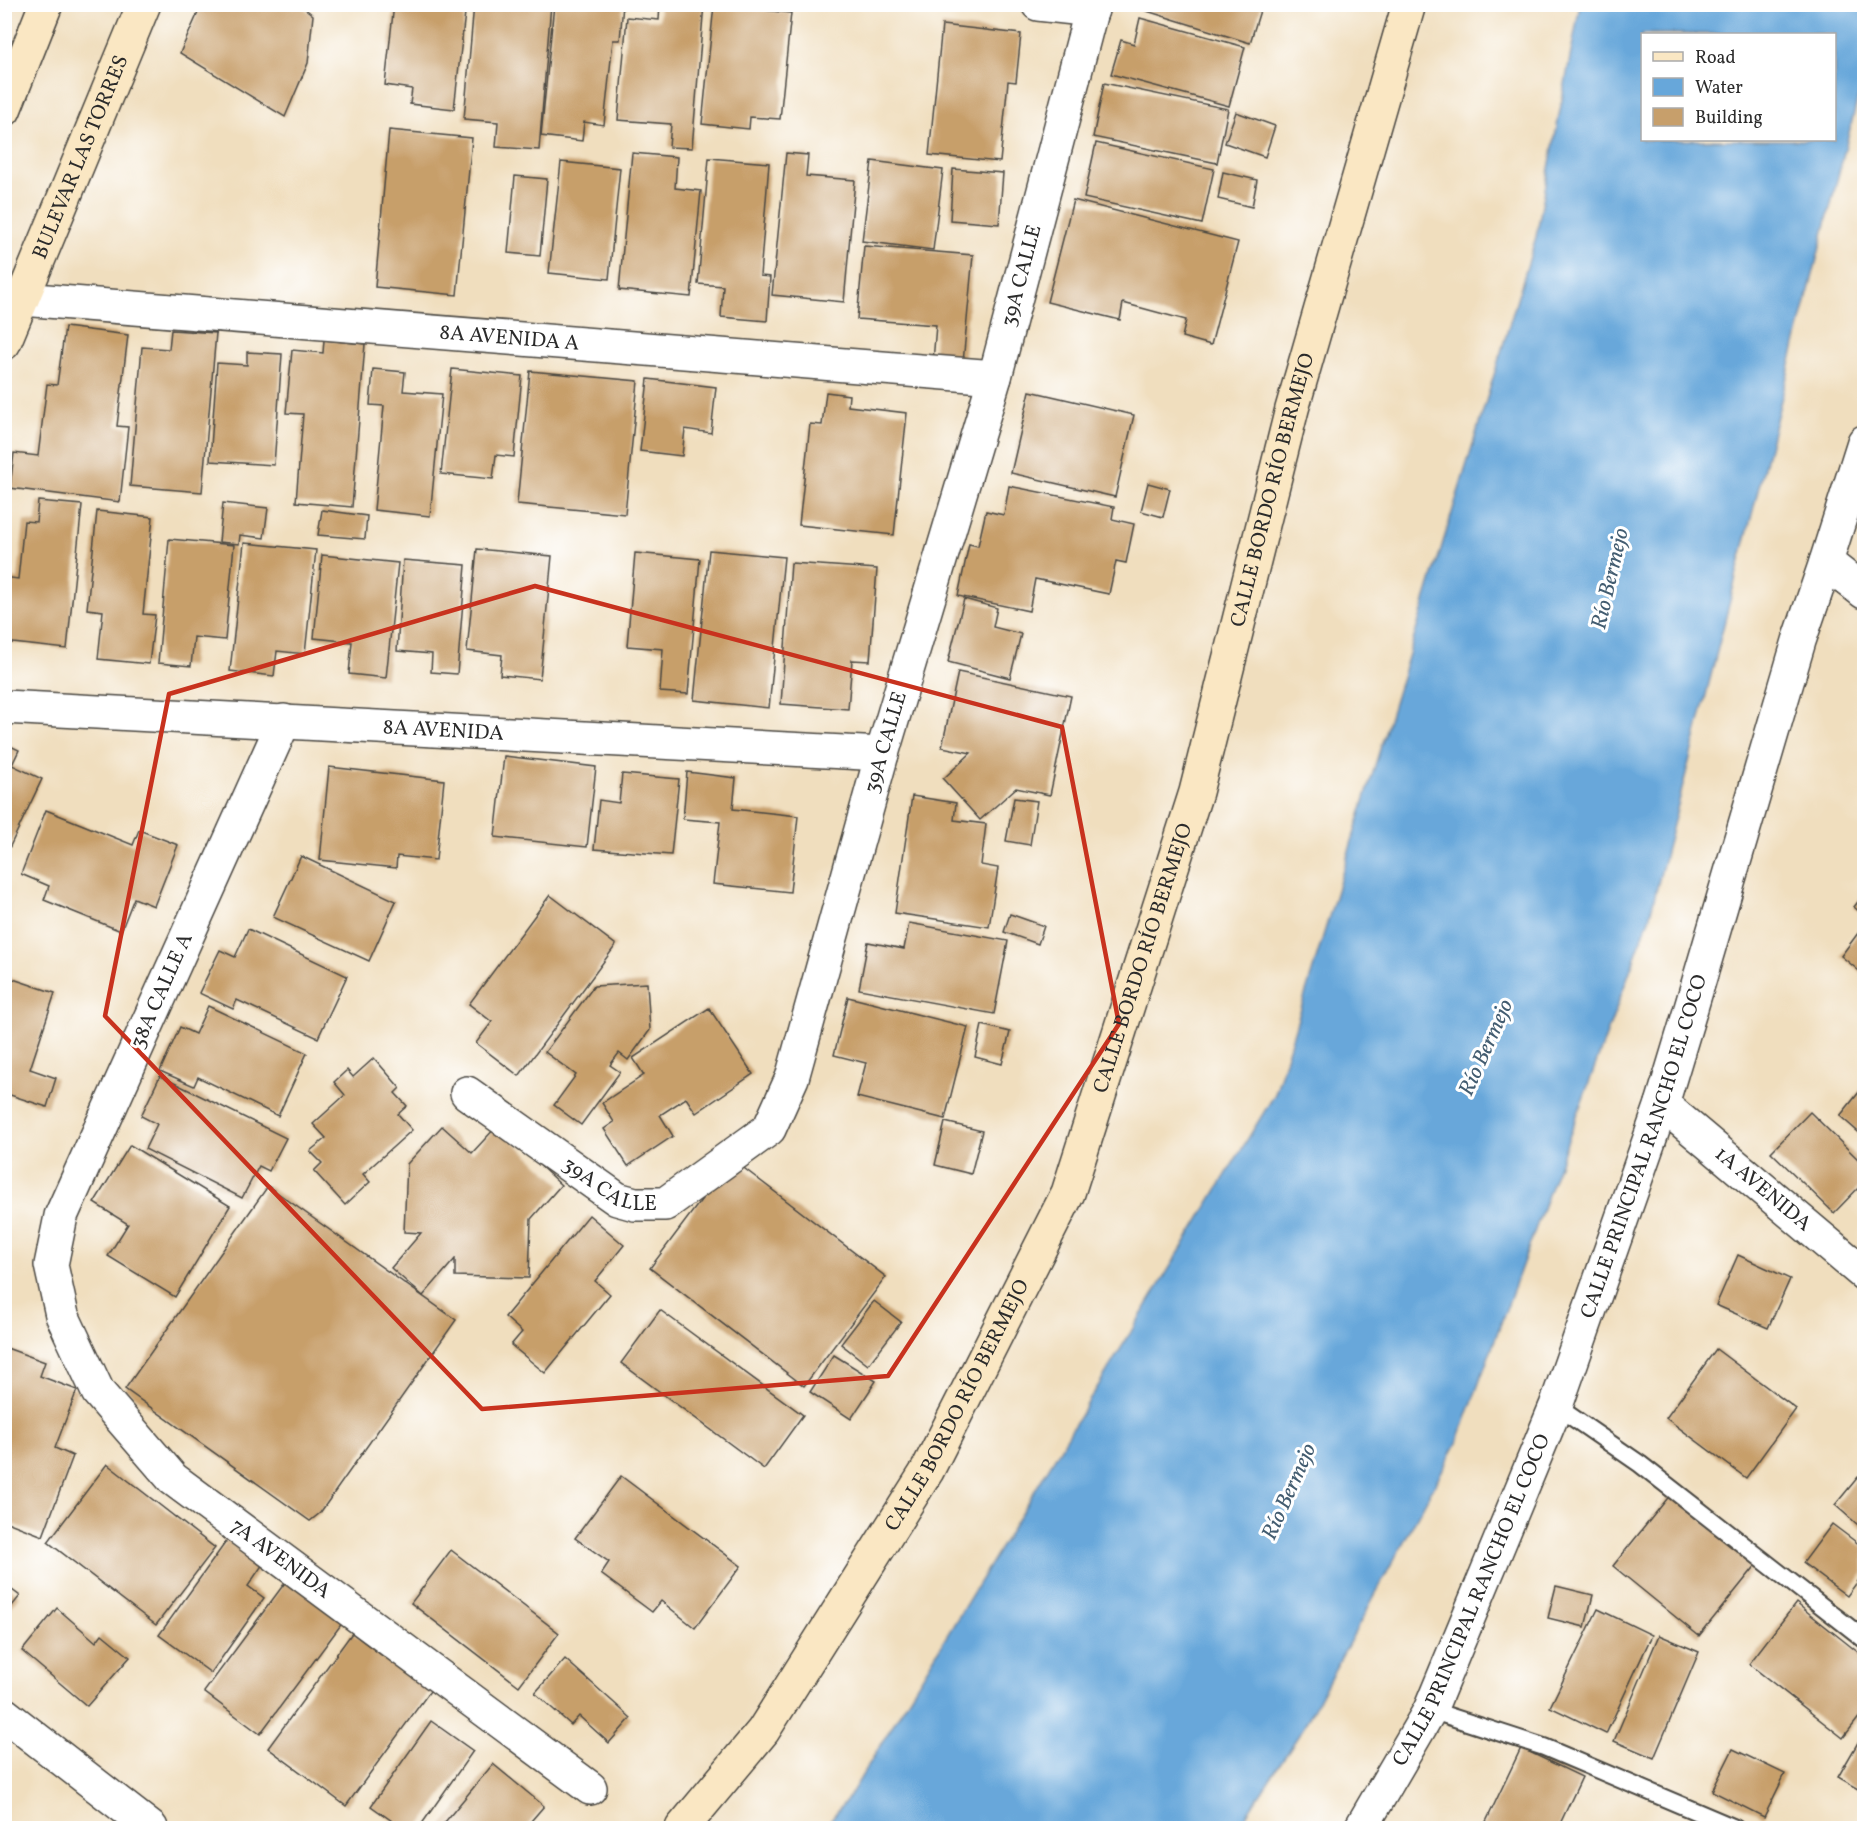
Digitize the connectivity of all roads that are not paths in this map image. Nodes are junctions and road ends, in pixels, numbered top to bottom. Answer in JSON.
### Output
{"nodes":[{"id":1,"x":46,"y":4,"type":"edge"},
{"id":2,"x":144,"y":4,"type":"edge"},
{"id":3,"x":1038,"y":4,"type":"edge"},
{"id":4,"x":1409,"y":4,"type":"edge"},
{"id":5,"x":1093,"y":7,"type":"edge"},
{"id":6,"x":4,"y":110,"type":"edge"},
{"id":7,"x":22,"y":299,"type":"junction"},
{"id":8,"x":4,"y":343,"type":"edge"},
{"id":9,"x":995,"y":377,"type":"junction"},
{"id":10,"x":1864,"y":442,"type":"edge"},
{"id":11,"x":1826,"y":562,"type":"junction"},
{"id":12,"x":1864,"y":592,"type":"edge"},
{"id":13,"x":4,"y":707,"type":"edge"},
{"id":14,"x":284,"y":721,"type":"junction"},
{"id":15,"x":882,"y":754,"type":"junction"},
{"id":16,"x":467,"y":1093,"type":"dead end"},
{"id":17,"x":1662,"y":1104,"type":"junction"},
{"id":18,"x":51,"y":1265,"type":"joint"},
{"id":19,"x":1864,"y":1274,"type":"edge"},
{"id":20,"x":1556,"y":1406,"type":"junction"},
{"id":21,"x":1864,"y":1639,"type":"edge"},
{"id":22,"x":1430,"y":1710,"type":"junction"},
{"id":23,"x":4,"y":1714,"type":"edge"},
{"id":24,"x":590,"y":1788,"type":"dead end"},
{"id":25,"x":151,"y":1828,"type":"edge"},
{"id":26,"x":682,"y":1828,"type":"edge"},
{"id":27,"x":1361,"y":1828,"type":"edge"},
{"id":28,"x":1736,"y":1828,"type":"edge"}],
"edges":[{"from":1,"to":6,"type":"main road"},
{"from":2,"to":7,"type":"main road","name":"BULEVAR LAS TORRES"},
{"from":3,"to":5,"type":"street"},
{"from":4,"to":26,"type":"main road","name":"CALLE BORDO RÍO BERMEJO"},
{"from":5,"to":9,"type":"street","name":"39A CALLE"},
{"from":7,"to":8,"type":"main road","name":"BULEVAR LAS TORRES"},
{"from":7,"to":9,"type":"street","name":"8A AVENIDA A"},
{"from":9,"to":15,"type":"street","name":"39A CALLE"},
{"from":10,"to":11,"type":"street","name":"CALLE PRINCIPAL RANCHO EL COCO"},
{"from":11,"to":12,"type":"street"},
{"from":11,"to":17,"type":"street","name":"CALLE PRINCIPAL RANCHO EL COCO"},
{"from":13,"to":14,"type":"street","name":"8A AVENIDA"},
{"from":14,"to":15,"type":"street","name":"8A AVENIDA"},
{"from":14,"to":18,"type":"street","name":"38A CALLE A"},
{"from":15,"to":16,"type":"street","name":"39A CALLE"},
{"from":17,"to":19,"type":"street","name":"1A AVENIDA"},
{"from":17,"to":20,"type":"street","name":"CALLE PRINCIPAL RANCHO EL COCO"},
{"from":18,"to":24,"type":"street","name":"7A AVENIDA"},
{"from":20,"to":21,"type":"lane"},
{"from":20,"to":22,"type":"street","name":"CALLE PRINCIPAL RANCHO EL COCO"},
{"from":22,"to":27,"type":"street","name":"CALLE PRINCIPAL RANCHO EL COCO"},
{"from":22,"to":28,"type":"lane"},
{"from":23,"to":25,"type":"street"}]}
